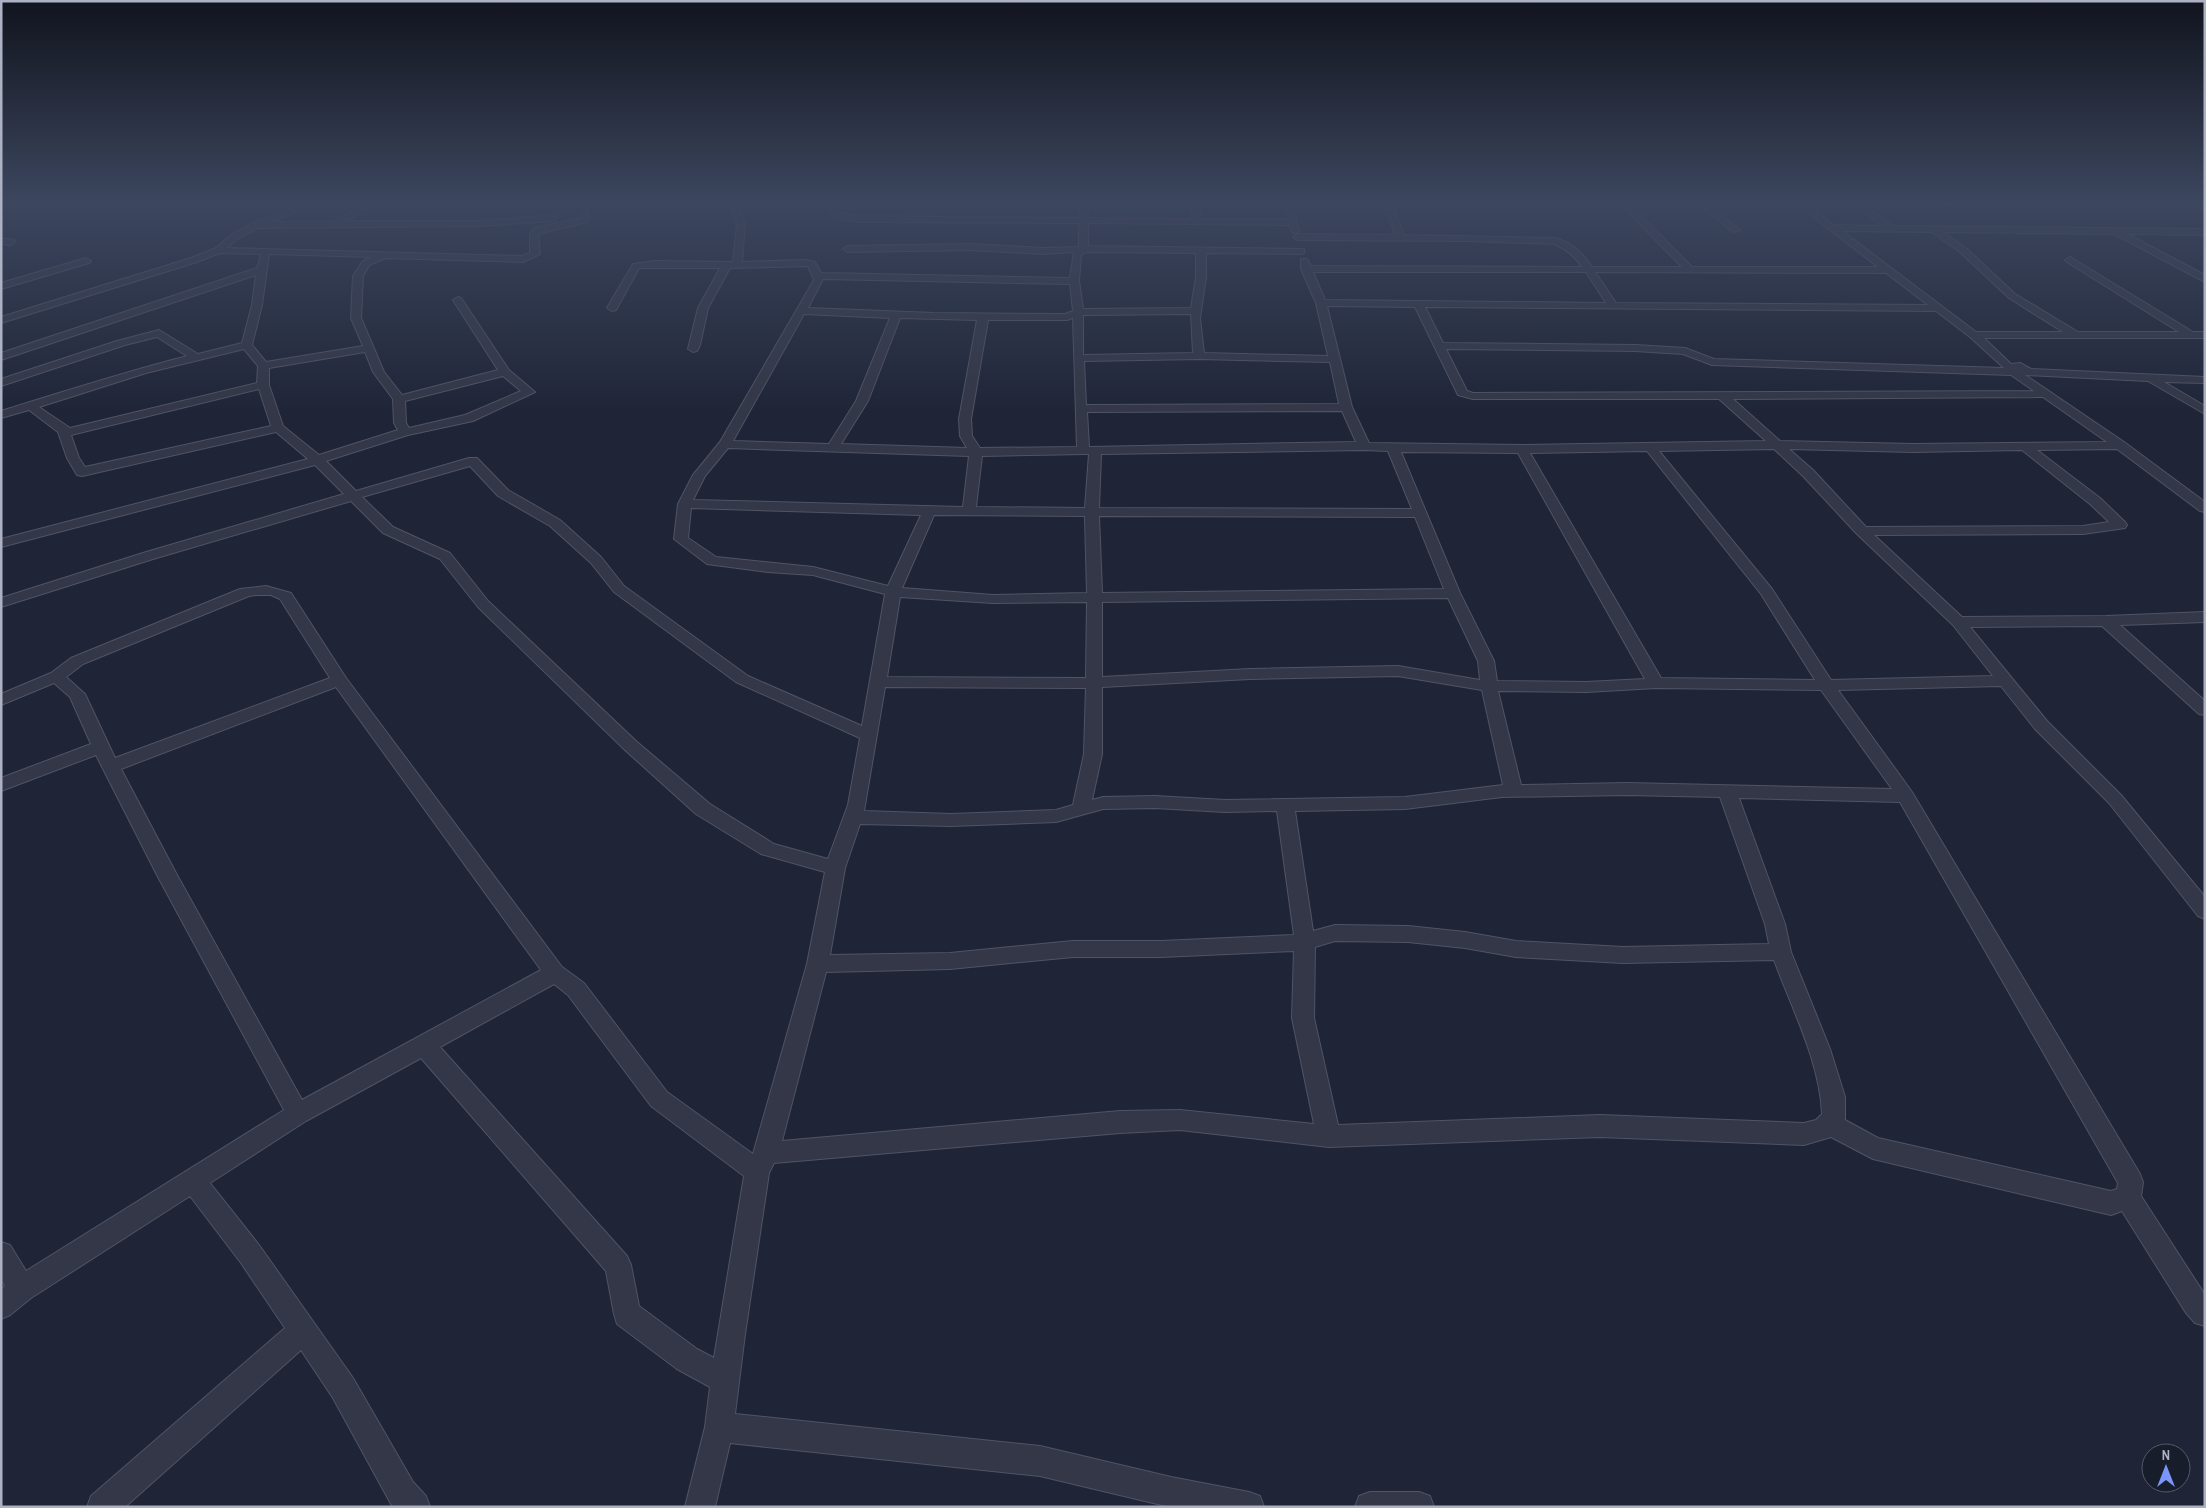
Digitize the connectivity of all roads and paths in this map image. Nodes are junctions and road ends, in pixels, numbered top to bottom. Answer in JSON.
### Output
{"nodes":[{"id":1,"x":47,"y":272,"type":"edge"},
{"id":2,"x":154,"y":272,"type":"edge"},
{"id":3,"x":254,"y":272,"type":"edge"},
{"id":4,"x":261,"y":272,"type":"edge"},
{"id":5,"x":360,"y":272,"type":"edge"},
{"id":6,"x":632,"y":272,"type":"edge"},
{"id":7,"x":723,"y":272,"type":"edge"},
{"id":8,"x":816,"y":272,"type":"edge"},
{"id":9,"x":1075,"y":272,"type":"edge"},
{"id":10,"x":1201,"y":272,"type":"edge"},
{"id":11,"x":1307,"y":272,"type":"edge"},
{"id":12,"x":1591,"y":272,"type":"edge"},
{"id":13,"x":1891,"y":272,"type":"edge"},
{"id":14,"x":1987,"y":272,"type":"edge"},
{"id":15,"x":2090,"y":272,"type":"edge"},
{"id":16,"x":2192,"y":272,"type":"edge"},
{"id":17,"x":818,"y":276,"type":"junction"},
{"id":18,"x":2205,"y":279,"type":"edge"},
{"id":19,"x":1074,"y":281,"type":"junction"},
{"id":20,"x":1,"y":286,"type":"edge"},
{"id":21,"x":458,"y":300,"type":"dead end"},
{"id":22,"x":1321,"y":303,"type":"junction"},
{"id":23,"x":1419,"y":304,"type":"junction"},
{"id":24,"x":1614,"y":307,"type":"junction"},
{"id":25,"x":612,"y":308,"type":"dead end"},
{"id":26,"x":1936,"y":308,"type":"junction"},
{"id":27,"x":801,"y":310,"type":"junction"},
{"id":28,"x":1197,"y":311,"type":"junction"},
{"id":29,"x":1078,"y":312,"type":"junction"},
{"id":30,"x":895,"y":317,"type":"junction"},
{"id":31,"x":983,"y":317,"type":"junction"},
{"id":32,"x":1,"y":320,"type":"edge"},
{"id":33,"x":1974,"y":335,"type":"junction"},
{"id":34,"x":2191,"y":335,"type":"junction"},
{"id":35,"x":2205,"y":335,"type":"edge"},
{"id":36,"x":2077,"y":336,"type":"junction"},
{"id":37,"x":247,"y":344,"type":"junction"},
{"id":38,"x":1439,"y":346,"type":"junction"},
{"id":39,"x":368,"y":348,"type":"junction"},
{"id":40,"x":693,"y":349,"type":"dead end"},
{"id":41,"x":194,"y":356,"type":"junction"},
{"id":42,"x":1198,"y":356,"type":"junction"},
{"id":43,"x":1995,"y":356,"type":"junction"},
{"id":44,"x":1,"y":357,"type":"edge"},
{"id":45,"x":1078,"y":358,"type":"junction"},
{"id":46,"x":1334,"y":359,"type":"junction"},
{"id":47,"x":263,"y":366,"type":"junction"},
{"id":48,"x":505,"y":372,"type":"junction"},
{"id":49,"x":2014,"y":372,"type":"junction"},
{"id":50,"x":2152,"y":379,"type":"junction"},
{"id":51,"x":2205,"y":380,"type":"edge"},
{"id":52,"x":1,"y":383,"type":"edge"},
{"id":53,"x":263,"y":385,"type":"junction"},
{"id":54,"x":1721,"y":394,"type":"junction"},
{"id":55,"x":2044,"y":394,"type":"junction"},
{"id":56,"x":399,"y":399,"type":"junction"},
{"id":57,"x":29,"y":405,"type":"junction"},
{"id":58,"x":1346,"y":407,"type":"junction"},
{"id":59,"x":1081,"y":409,"type":"junction"},
{"id":60,"x":2205,"y":411,"type":"edge"},
{"id":61,"x":1,"y":415,"type":"edge"},
{"id":62,"x":278,"y":428,"type":"junction"},
{"id":63,"x":63,"y":430,"type":"junction"},
{"id":64,"x":405,"y":432,"type":"junction"},
{"id":65,"x":724,"y":444,"type":"junction"},
{"id":66,"x":2120,"y":444,"type":"junction"},
{"id":67,"x":1775,"y":445,"type":"junction"},
{"id":68,"x":1364,"y":446,"type":"junction"},
{"id":69,"x":1650,"y":446,"type":"junction"},
{"id":70,"x":2024,"y":446,"type":"junction"},
{"id":71,"x":833,"y":447,"type":"junction"},
{"id":72,"x":1393,"y":448,"type":"junction"},
{"id":73,"x":1522,"y":450,"type":"junction"},
{"id":74,"x":1089,"y":451,"type":"junction"},
{"id":75,"x":976,"y":452,"type":"junction"},
{"id":76,"x":317,"y":460,"type":"junction"},
{"id":77,"x":353,"y":495,"type":"junction"},
{"id":78,"x":685,"y":504,"type":"junction"},
{"id":79,"x":2205,"y":508,"type":"edge"},
{"id":80,"x":1092,"y":510,"type":"junction"},
{"id":81,"x":929,"y":511,"type":"junction"},
{"id":82,"x":969,"y":511,"type":"junction"},
{"id":83,"x":1420,"y":513,"type":"junction"},
{"id":84,"x":1862,"y":531,"type":"junction"},
{"id":85,"x":1,"y":544,"type":"edge"},
{"id":86,"x":893,"y":592,"type":"junction"},
{"id":87,"x":1453,"y":593,"type":"junction"},
{"id":88,"x":1095,"y":598,"type":"junction"},
{"id":89,"x":1,"y":603,"type":"edge"},
{"id":90,"x":2205,"y":617,"type":"edge"},
{"id":91,"x":2106,"y":621,"type":"junction"},
{"id":92,"x":1958,"y":622,"type":"junction"},
{"id":93,"x":57,"y":676,"type":"junction"},
{"id":94,"x":339,"y":680,"type":"junction"},
{"id":95,"x":878,"y":682,"type":"junction"},
{"id":96,"x":1094,"y":682,"type":"junction"},
{"id":97,"x":2006,"y":682,"type":"junction"},
{"id":98,"x":1656,"y":683,"type":"junction"},
{"id":99,"x":1826,"y":685,"type":"junction"},
{"id":100,"x":1489,"y":686,"type":"junction"},
{"id":101,"x":1,"y":700,"type":"edge"},
{"id":102,"x":2205,"y":710,"type":"edge"},
{"id":103,"x":869,"y":736,"type":"junction"},
{"id":104,"x":101,"y":748,"type":"junction"},
{"id":105,"x":110,"y":766,"type":"junction"},
{"id":106,"x":1,"y":785,"type":"edge"},
{"id":107,"x":1513,"y":791,"type":"junction"},
{"id":108,"x":1727,"y":791,"type":"junction"},
{"id":109,"x":1906,"y":796,"type":"junction"},
{"id":110,"x":1284,"y":805,"type":"junction"},
{"id":111,"x":1081,"y":809,"type":"junction"},
{"id":112,"x":853,"y":817,"type":"junction"},
{"id":113,"x":835,"y":868,"type":"junction"},
{"id":114,"x":2205,"y":911,"type":"edge"},
{"id":115,"x":1305,"y":943,"type":"junction"},
{"id":116,"x":1781,"y":952,"type":"junction"},
{"id":117,"x":818,"y":964,"type":"junction"},
{"id":118,"x":555,"y":973,"type":"junction"},
{"id":119,"x":424,"y":1045,"type":"junction"},
{"id":120,"x":298,"y":1114,"type":"junction"},
{"id":121,"x":1828,"y":1123,"type":"junction"},
{"id":122,"x":1329,"y":1136,"type":"junction"},
{"id":123,"x":762,"y":1162,"type":"junction"},
{"id":124,"x":193,"y":1180,"type":"junction"},
{"id":125,"x":2128,"y":1198,"type":"junction"},
{"id":126,"x":1,"y":1254,"type":"edge"},
{"id":127,"x":22,"y":1289,"type":"junction"},
{"id":128,"x":1,"y":1306,"type":"edge"},
{"id":129,"x":2205,"y":1313,"type":"edge"},
{"id":130,"x":302,"y":1331,"type":"junction"},
{"id":131,"x":726,"y":1380,"type":"junction"},
{"id":132,"x":719,"y":1426,"type":"junction"},
{"id":133,"x":102,"y":1507,"type":"edge"},
{"id":134,"x":414,"y":1507,"type":"edge"},
{"id":135,"x":700,"y":1507,"type":"edge"},
{"id":136,"x":1249,"y":1507,"type":"edge"},
{"id":137,"x":1370,"y":1507,"type":"edge"},
{"id":138,"x":1420,"y":1507,"type":"edge"}],
"edges":[{"from":1,"to":20,"type":"street"},
{"from":2,"to":32,"type":"street"},
{"from":3,"to":44,"type":"street"},
{"from":4,"to":37,"type":"street"},
{"from":5,"to":39,"type":"street"},
{"from":6,"to":25,"type":"street"},
{"from":7,"to":40,"type":"street"},
{"from":8,"to":17,"type":"street"},
{"from":9,"to":19,"type":"street"},
{"from":10,"to":28,"type":"street"},
{"from":11,"to":22,"type":"street"},
{"from":12,"to":24,"type":"street"},
{"from":13,"to":26,"type":"street"},
{"from":14,"to":36,"type":"street"},
{"from":15,"to":34,"type":"street"},
{"from":16,"to":18,"type":"street"},
{"from":17,"to":19,"type":"street"},
{"from":17,"to":27,"type":"street"},
{"from":19,"to":29,"type":"street"},
{"from":21,"to":48,"type":"street"},
{"from":22,"to":23,"type":"street"},
{"from":22,"to":46,"type":"street"},
{"from":23,"to":24,"type":"street"},
{"from":23,"to":38,"type":"street"},
{"from":24,"to":26,"type":"street"},
{"from":26,"to":33,"type":"street"},
{"from":27,"to":30,"type":"street"},
{"from":27,"to":65,"type":"street"},
{"from":28,"to":29,"type":"street"},
{"from":28,"to":42,"type":"street"},
{"from":29,"to":31,"type":"street"},
{"from":29,"to":45,"type":"street"},
{"from":30,"to":31,"type":"street"},
{"from":30,"to":71,"type":"street"},
{"from":31,"to":75,"type":"street"},
{"from":33,"to":36,"type":"street"},
{"from":33,"to":43,"type":"street"},
{"from":34,"to":35,"type":"street"},
{"from":34,"to":36,"type":"street"},
{"from":37,"to":41,"type":"street"},
{"from":37,"to":47,"type":"street"},
{"from":38,"to":49,"type":"street"},
{"from":38,"to":54,"type":"street"},
{"from":39,"to":47,"type":"street"},
{"from":39,"to":56,"type":"street"},
{"from":41,"to":52,"type":"street"},
{"from":41,"to":57,"type":"street"},
{"from":42,"to":45,"type":"street"},
{"from":42,"to":46,"type":"street"},
{"from":43,"to":49,"type":"street"},
{"from":43,"to":50,"type":"street"},
{"from":45,"to":59,"type":"street"},
{"from":46,"to":58,"type":"street"},
{"from":47,"to":53,"type":"street"},
{"from":48,"to":56,"type":"street"},
{"from":48,"to":64,"type":"street"},
{"from":49,"to":55,"type":"street"},
{"from":50,"to":51,"type":"street"},
{"from":50,"to":60,"type":"street"},
{"from":53,"to":62,"type":"street"},
{"from":53,"to":63,"type":"street"},
{"from":54,"to":55,"type":"street"},
{"from":54,"to":67,"type":"street"},
{"from":55,"to":66,"type":"street"},
{"from":56,"to":64,"type":"street"},
{"from":57,"to":61,"type":"street"},
{"from":57,"to":63,"type":"street"},
{"from":58,"to":59,"type":"street"},
{"from":58,"to":68,"type":"street"},
{"from":59,"to":74,"type":"street"},
{"from":62,"to":63,"type":"street"},
{"from":62,"to":76,"type":"street"},
{"from":64,"to":76,"type":"street"},
{"from":65,"to":71,"type":"street"},
{"from":65,"to":78,"type":"street"},
{"from":66,"to":70,"type":"street"},
{"from":66,"to":79,"type":"street"},
{"from":67,"to":69,"type":"street"},
{"from":67,"to":70,"type":"street"},
{"from":67,"to":84,"type":"street"},
{"from":68,"to":72,"type":"street"},
{"from":68,"to":74,"type":"street"},
{"from":69,"to":73,"type":"street"},
{"from":69,"to":99,"type":"street"},
{"from":70,"to":84,"type":"street"},
{"from":71,"to":75,"type":"street"},
{"from":72,"to":73,"type":"street"},
{"from":72,"to":83,"type":"street"},
{"from":73,"to":98,"type":"street"},
{"from":74,"to":75,"type":"street"},
{"from":74,"to":80,"type":"street"},
{"from":75,"to":82,"type":"street"},
{"from":76,"to":77,"type":"street"},
{"from":76,"to":85,"type":"street"},
{"from":77,"to":89,"type":"street"},
{"from":77,"to":103,"type":"street"},
{"from":77,"to":113,"type":"street"},
{"from":78,"to":81,"type":"street"},
{"from":78,"to":86,"type":"street"},
{"from":80,"to":82,"type":"street"},
{"from":80,"to":83,"type":"street"},
{"from":80,"to":88,"type":"street"},
{"from":81,"to":82,"type":"street"},
{"from":81,"to":86,"type":"street"},
{"from":83,"to":87,"type":"street"},
{"from":84,"to":92,"type":"street"},
{"from":86,"to":88,"type":"street"},
{"from":86,"to":95,"type":"street"},
{"from":87,"to":88,"type":"street"},
{"from":87,"to":100,"type":"street"},
{"from":88,"to":96,"type":"street"},
{"from":90,"to":91,"type":"street"},
{"from":91,"to":92,"type":"street"},
{"from":91,"to":102,"type":"street"},
{"from":92,"to":97,"type":"street"},
{"from":93,"to":94,"type":"street"},
{"from":93,"to":101,"type":"street"},
{"from":93,"to":104,"type":"street"},
{"from":94,"to":105,"type":"street"},
{"from":94,"to":118,"type":"street"},
{"from":95,"to":96,"type":"street"},
{"from":95,"to":103,"type":"street"},
{"from":96,"to":100,"type":"street"},
{"from":96,"to":111,"type":"street"},
{"from":97,"to":99,"type":"street"},
{"from":97,"to":114,"type":"street"},
{"from":98,"to":99,"type":"street"},
{"from":98,"to":100,"type":"street"},
{"from":99,"to":109,"type":"street"},
{"from":100,"to":107,"type":"street"},
{"from":103,"to":112,"type":"street"},
{"from":104,"to":105,"type":"street"},
{"from":104,"to":106,"type":"street"},
{"from":105,"to":120,"type":"street"},
{"from":107,"to":108,"type":"street"},
{"from":107,"to":110,"type":"street"},
{"from":108,"to":109,"type":"street"},
{"from":108,"to":116,"type":"street"},
{"from":109,"to":125,"type":"street"},
{"from":110,"to":111,"type":"street"},
{"from":110,"to":115,"type":"street"},
{"from":111,"to":112,"type":"street"},
{"from":112,"to":113,"type":"street"},
{"from":113,"to":117,"type":"street"},
{"from":115,"to":116,"type":"street"},
{"from":115,"to":117,"type":"street"},
{"from":115,"to":122,"type":"street"},
{"from":116,"to":121,"type":"street"},
{"from":117,"to":123,"type":"street"},
{"from":118,"to":119,"type":"street"},
{"from":118,"to":123,"type":"street"},
{"from":119,"to":120,"type":"street"},
{"from":119,"to":131,"type":"street"},
{"from":120,"to":124,"type":"street"},
{"from":121,"to":122,"type":"street"},
{"from":121,"to":125,"type":"street"},
{"from":122,"to":123,"type":"street"},
{"from":123,"to":131,"type":"street"},
{"from":124,"to":127,"type":"street"},
{"from":124,"to":130,"type":"street"},
{"from":125,"to":129,"type":"street"},
{"from":126,"to":127,"type":"street"},
{"from":127,"to":128,"type":"street"},
{"from":130,"to":133,"type":"street"},
{"from":130,"to":134,"type":"street"},
{"from":131,"to":132,"type":"street"},
{"from":132,"to":135,"type":"street"},
{"from":132,"to":136,"type":"street"},
{"from":137,"to":138,"type":"street"}]}
